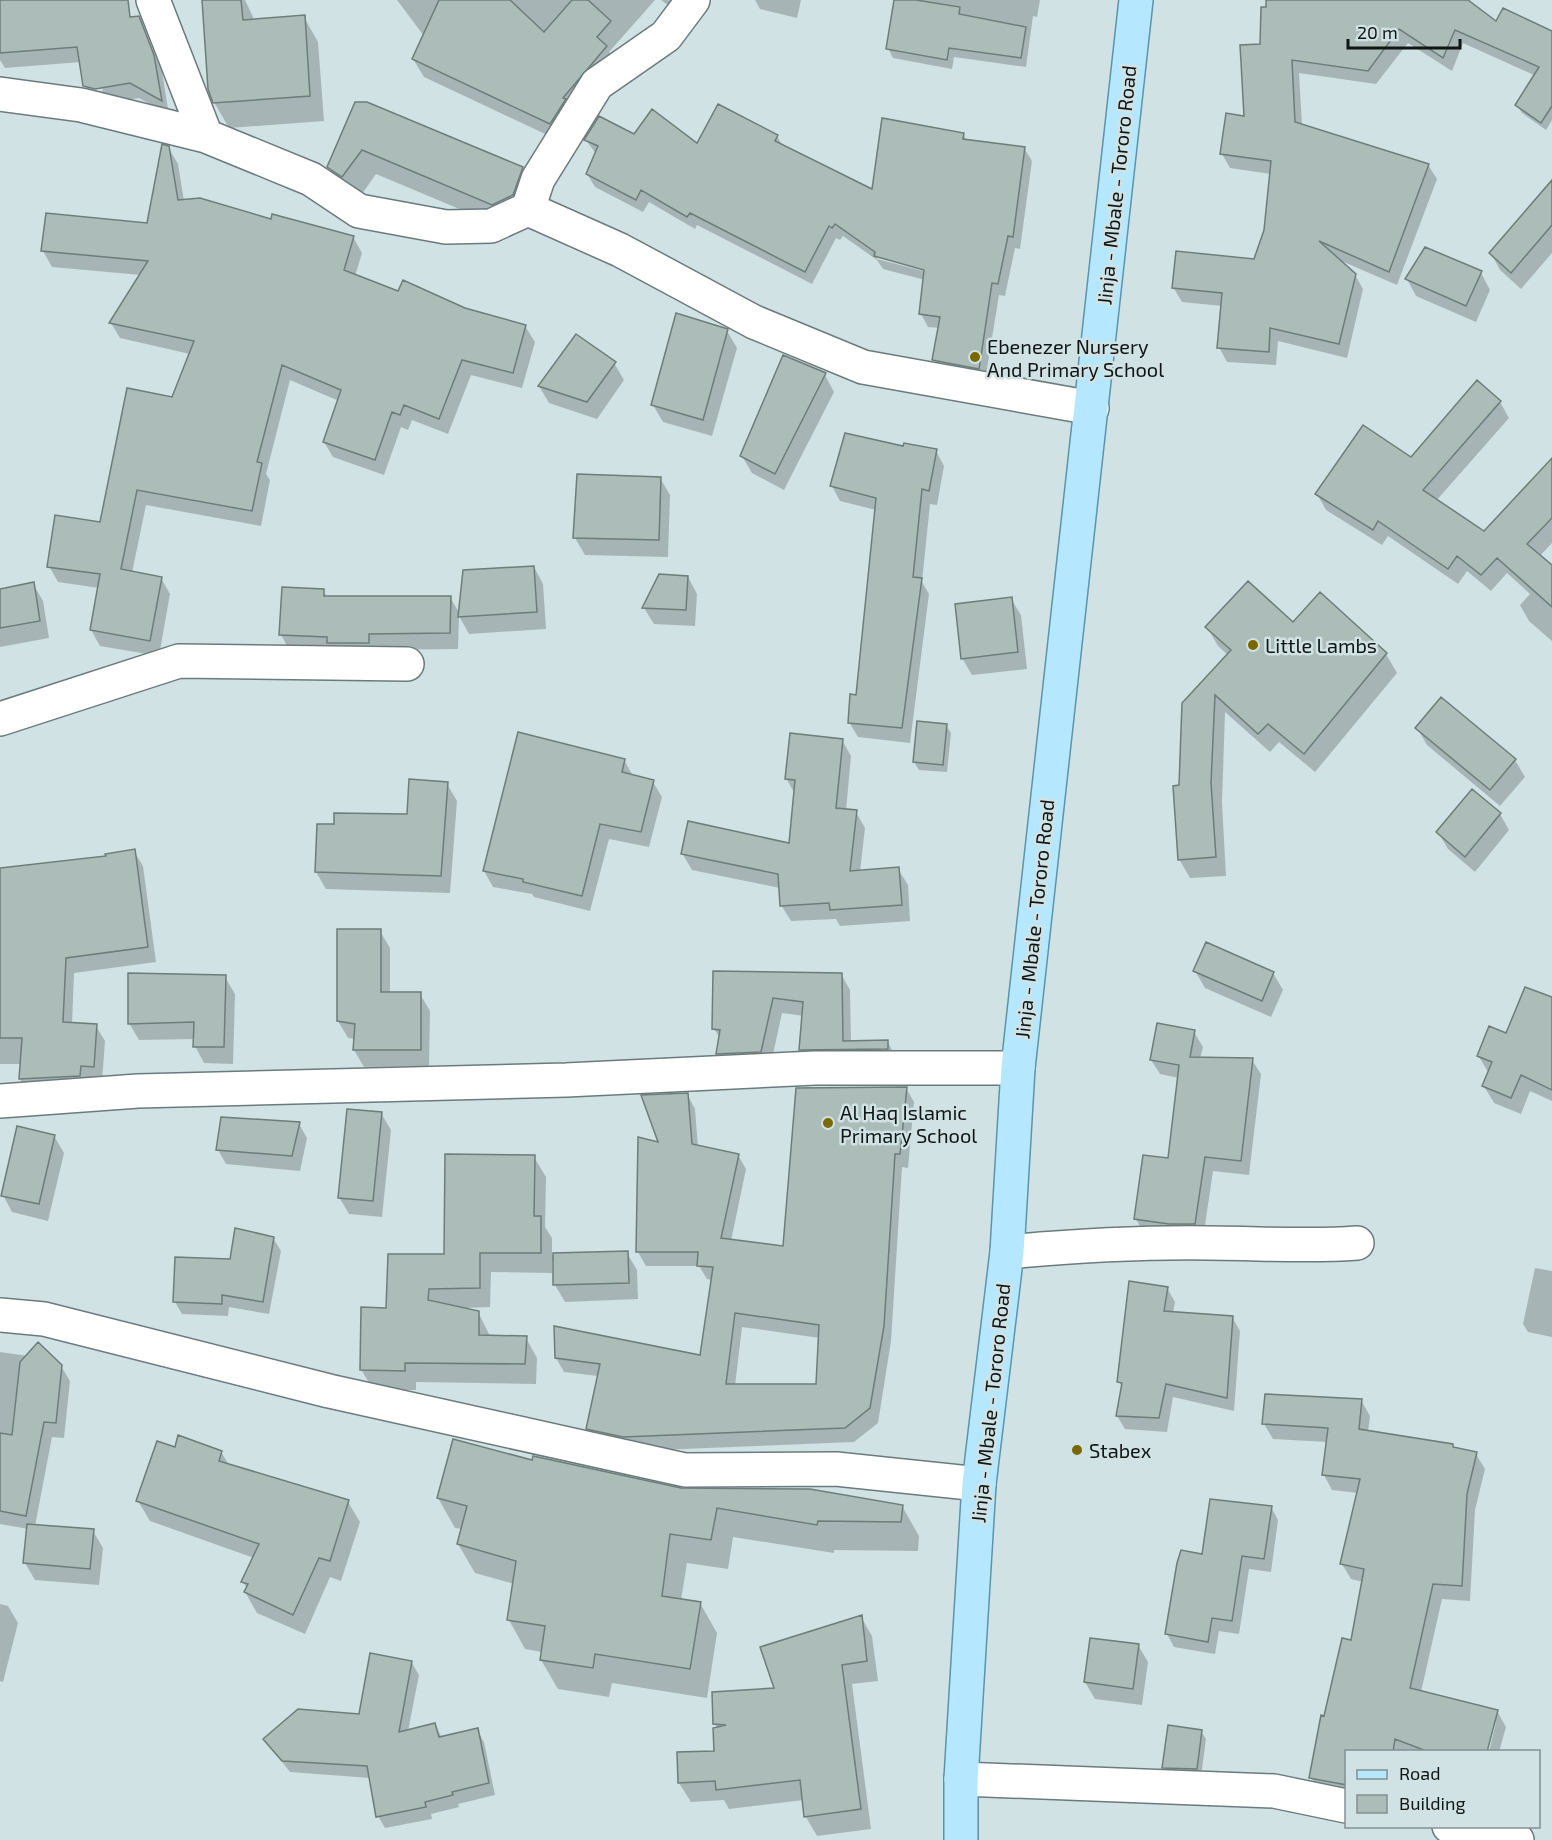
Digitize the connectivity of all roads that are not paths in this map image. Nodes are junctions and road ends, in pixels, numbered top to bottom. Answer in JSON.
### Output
{"nodes":[{"id":1,"x":153,"y":0,"type":"edge"},
{"id":2,"x":693,"y":0,"type":"edge"},
{"id":3,"x":1136,"y":0,"type":"edge"},
{"id":4,"x":0,"y":94,"type":"edge"},
{"id":5,"x":206,"y":136,"type":"junction"},
{"id":6,"x":528,"y":209,"type":"junction"},
{"id":7,"x":1092,"y":408,"type":"junction"},
{"id":8,"x":407,"y":664,"type":"dead end"},
{"id":9,"x":0,"y":719,"type":"edge"},
{"id":10,"x":1018,"y":1068,"type":"junction"},
{"id":11,"x":0,"y":1101,"type":"edge"},
{"id":12,"x":1356,"y":1243,"type":"dead end"},
{"id":13,"x":1007,"y":1252,"type":"junction"},
{"id":14,"x":0,"y":1315,"type":"edge"},
{"id":15,"x":979,"y":1484,"type":"junction"},
{"id":16,"x":961,"y":1779,"type":"junction"},
{"id":17,"x":1345,"y":1806,"type":"edge"},
{"id":18,"x":1454,"y":1828,"type":"edge"},
{"id":19,"x":961,"y":1840,"type":"edge"},
{"id":20,"x":1517,"y":1840,"type":"edge"}],
"edges":[{"from":1,"to":5,"type":"street"},
{"from":2,"to":6,"type":"street"},
{"from":3,"to":7,"type":"main road","name":"Jinja - Mbale - Tororo Road"},
{"from":4,"to":5,"type":"street"},
{"from":5,"to":6,"type":"street"},
{"from":6,"to":7,"type":"street"},
{"from":7,"to":10,"type":"main road","name":"Jinja - Mbale - Tororo Road"},
{"from":8,"to":9,"type":"street"},
{"from":10,"to":11,"type":"street"},
{"from":10,"to":13,"type":"main road","name":"Jinja - Mbale - Tororo Road"},
{"from":12,"to":13,"type":"street"},
{"from":13,"to":15,"type":"main road","name":"Jinja - Mbale - Tororo Road"},
{"from":14,"to":15,"type":"street"},
{"from":15,"to":16,"type":"main road","name":"Jinja - Mbale - Tororo Road"},
{"from":16,"to":17,"type":"street"},
{"from":16,"to":19,"type":"main road","name":"Jinja - Mbale - Tororo Road"},
{"from":18,"to":20,"type":"street"}]}
